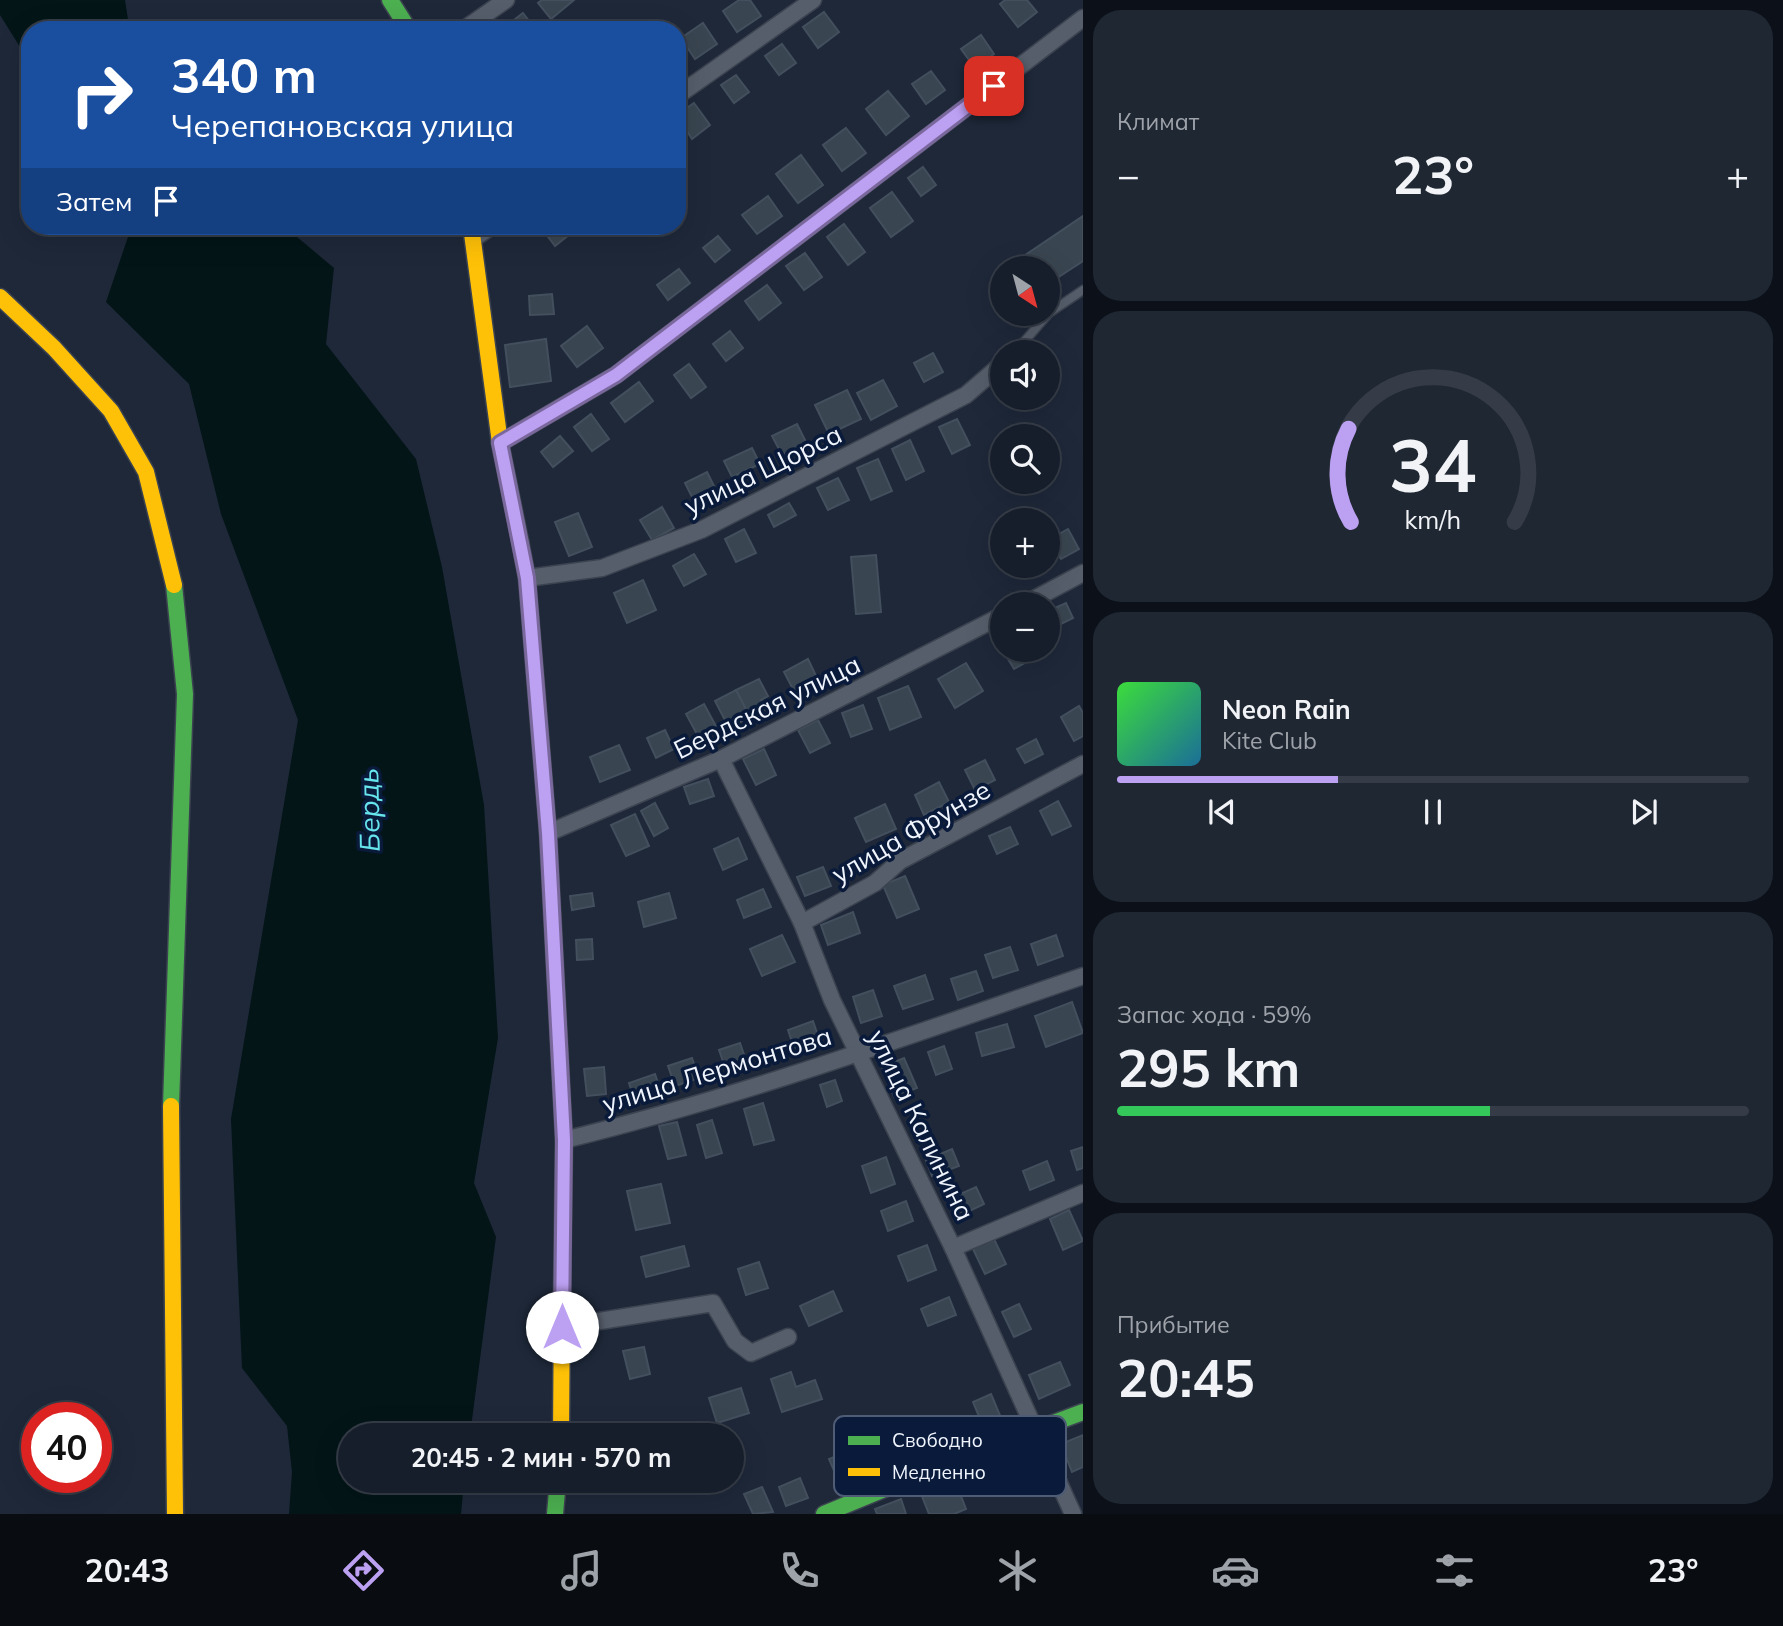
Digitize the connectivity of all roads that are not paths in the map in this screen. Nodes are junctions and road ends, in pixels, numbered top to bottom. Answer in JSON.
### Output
{"nodes":[{"id":1,"x":390,"y":0,"type":"edge"},
{"id":2,"x":506,"y":0,"type":"edge"},
{"id":3,"x":813,"y":0,"type":"edge"},
{"id":4,"x":1083,"y":18,"type":"edge"},
{"id":5,"x":403,"y":21,"type":"edge"},
{"id":6,"x":476,"y":21,"type":"edge"},
{"id":7,"x":686,"y":90,"type":"edge"},
{"id":8,"x":472,"y":235,"type":"edge"},
{"id":9,"x":1083,"y":290,"type":"edge"},
{"id":10,"x":0,"y":297,"type":"edge"},
{"id":11,"x":1026,"y":340,"type":"edge"},
{"id":12,"x":990,"y":374,"type":"edge"},
{"id":13,"x":500,"y":443,"type":"junction"},
{"id":14,"x":1083,"y":573,"type":"edge"},
{"id":15,"x":527,"y":578,"type":"junction"},
{"id":16,"x":1047,"y":592,"type":"edge"},
{"id":17,"x":990,"y":622,"type":"edge"},
{"id":18,"x":721,"y":759,"type":"junction"},
{"id":19,"x":1083,"y":764,"type":"edge"},
{"id":20,"x":548,"y":833,"type":"junction"},
{"id":21,"x":802,"y":923,"type":"junction"},
{"id":22,"x":1083,"y":976,"type":"edge"},
{"id":23,"x":859,"y":1053,"type":"junction"},
{"id":24,"x":564,"y":1140,"type":"junction"},
{"id":25,"x":1083,"y":1194,"type":"edge"},
{"id":26,"x":953,"y":1248,"type":"junction"},
{"id":27,"x":562,"y":1327,"type":"junction"},
{"id":28,"x":788,"y":1337,"type":"dead end"},
{"id":29,"x":1083,"y":1412,"type":"edge"},
{"id":30,"x":1028,"y":1416,"type":"edge"},
{"id":31,"x":1066,"y":1418,"type":"edge"},
{"id":32,"x":561,"y":1423,"type":"edge"},
{"id":33,"x":557,"y":1493,"type":"edge"},
{"id":34,"x":869,"y":1496,"type":"edge"},
{"id":35,"x":1065,"y":1496,"type":"edge"},
{"id":36,"x":175,"y":1514,"type":"edge"},
{"id":37,"x":555,"y":1514,"type":"edge"},
{"id":38,"x":824,"y":1514,"type":"edge"},
{"id":39,"x":1073,"y":1514,"type":"edge"}],
"edges":[{"from":1,"to":5,"type":"street"},
{"from":2,"to":6,"type":"street"},
{"from":3,"to":7,"type":"street"},
{"from":4,"to":13,"type":"street"},
{"from":8,"to":13,"type":"street"},
{"from":9,"to":11,"type":"lane"},
{"from":10,"to":36,"type":"street"},
{"from":12,"to":15,"type":"street","name":"улица Щорса"},
{"from":13,"to":15,"type":"street"},
{"from":14,"to":16,"type":"street"},
{"from":15,"to":20,"type":"street"},
{"from":17,"to":18,"type":"street","name":"Бердская улица"},
{"from":18,"to":20,"type":"street","name":"Бердская улица"},
{"from":18,"to":21,"type":"street","name":"улица Калинина"},
{"from":19,"to":21,"type":"street","name":"улица Фрунзе"},
{"from":20,"to":24,"type":"street"},
{"from":21,"to":23,"type":"street","name":"улица Калинина"},
{"from":22,"to":23,"type":"street","name":"улица Лермонтова"},
{"from":23,"to":24,"type":"street","name":"улица Лермонтова"},
{"from":23,"to":26,"type":"street","name":"улица Калинина"},
{"from":24,"to":27,"type":"street"},
{"from":25,"to":26,"type":"street"},
{"from":26,"to":30,"type":"street","name":"улица Калинина"},
{"from":27,"to":28,"type":"street"},
{"from":27,"to":32,"type":"street"},
{"from":29,"to":31,"type":"street"},
{"from":33,"to":37,"type":"street"},
{"from":34,"to":38,"type":"street"},
{"from":35,"to":39,"type":"street","name":"улица Калинина"}]}
